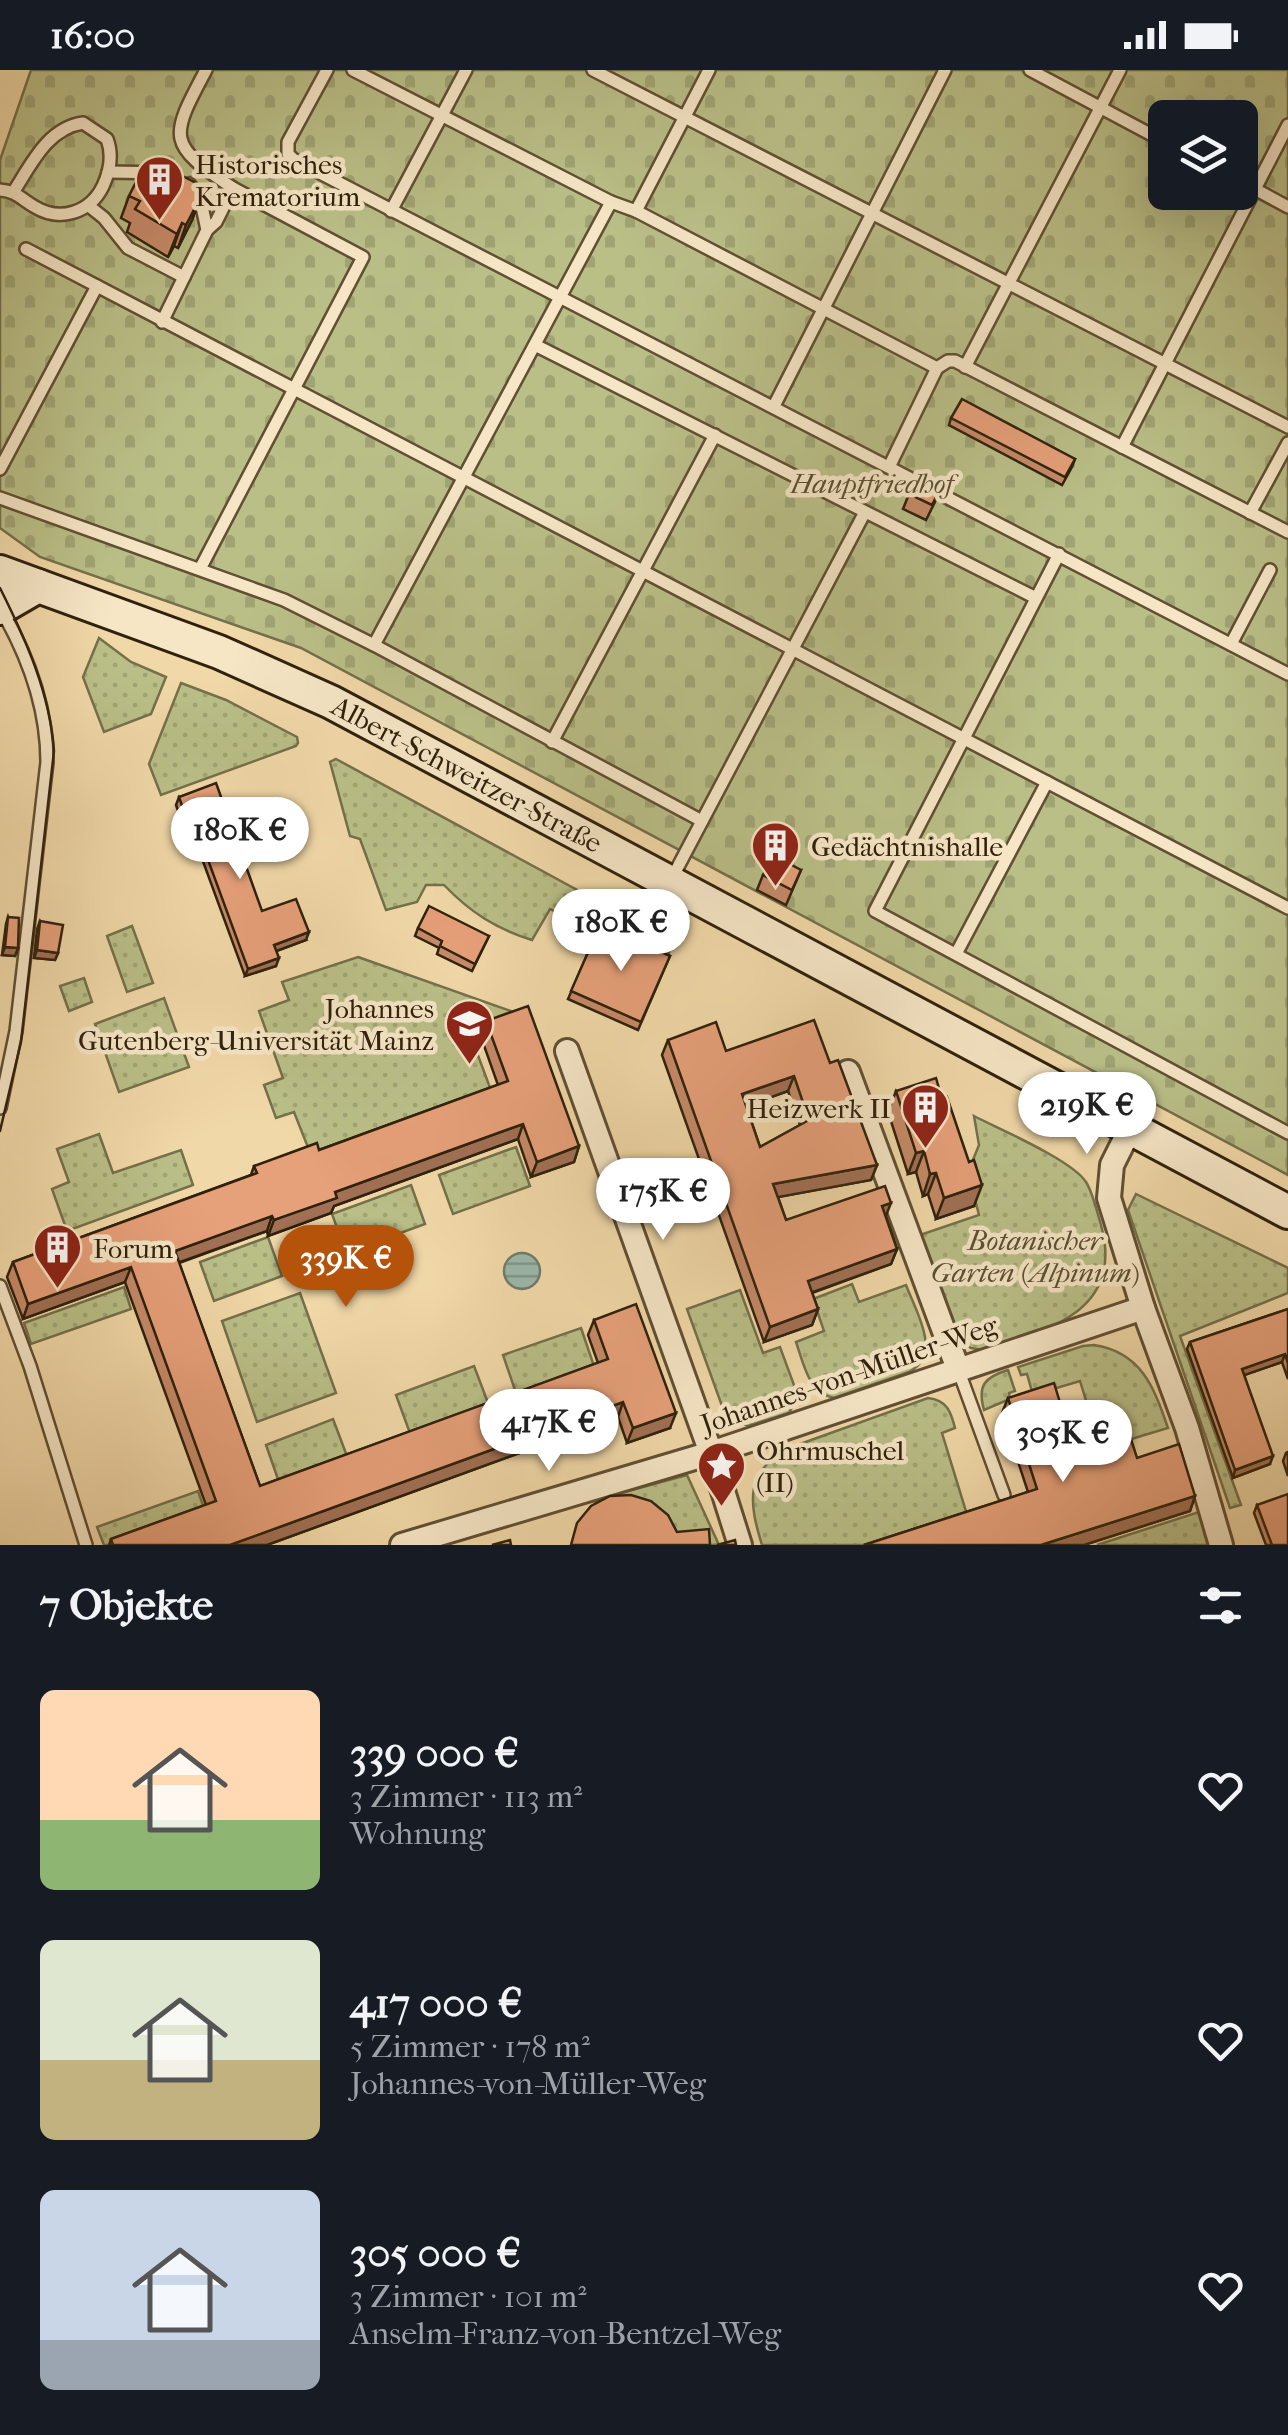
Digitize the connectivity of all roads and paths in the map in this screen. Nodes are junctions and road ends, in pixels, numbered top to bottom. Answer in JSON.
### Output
{"nodes":[{"id":1,"x":206,"y":70,"type":"edge"},
{"id":2,"x":327,"y":70,"type":"edge"},
{"id":3,"x":353,"y":70,"type":"edge"},
{"id":4,"x":466,"y":70,"type":"edge"},
{"id":5,"x":594,"y":70,"type":"edge"},
{"id":6,"x":708,"y":70,"type":"edge"},
{"id":7,"x":945,"y":70,"type":"edge"},
{"id":8,"x":1030,"y":70,"type":"edge"},
{"id":9,"x":1120,"y":70,"type":"edge"},
{"id":10,"x":1100,"y":107,"type":"junction"},
{"id":11,"x":442,"y":116,"type":"junction"},
{"id":12,"x":684,"y":117,"type":"junction"},
{"id":13,"x":1288,"y":125,"type":"edge"},
{"id":14,"x":1148,"y":133,"type":"edge"},
{"id":15,"x":108,"y":172,"type":"junction"},
{"id":16,"x":1258,"y":186,"type":"edge"},
{"id":17,"x":233,"y":188,"type":"junction"},
{"id":18,"x":0,"y":190,"type":"edge"},
{"id":19,"x":14,"y":190,"type":"junction"},
{"id":20,"x":1258,"y":191,"type":"edge"},
{"id":21,"x":611,"y":202,"type":"junction"},
{"id":22,"x":89,"y":206,"type":"junction"},
{"id":23,"x":1288,"y":206,"type":"edge"},
{"id":24,"x":1245,"y":210,"type":"edge"},
{"id":25,"x":392,"y":211,"type":"junction"},
{"id":26,"x":636,"y":211,"type":"junction"},
{"id":27,"x":874,"y":212,"type":"junction"},
{"id":28,"x":207,"y":230,"type":"junction"},
{"id":29,"x":26,"y":249,"type":"dead end"},
{"id":30,"x":184,"y":277,"type":"junction"},
{"id":31,"x":1010,"y":283,"type":"junction"},
{"id":32,"x":96,"y":286,"type":"junction"},
{"id":33,"x":561,"y":296,"type":"junction"},
{"id":34,"x":824,"y":310,"type":"junction"},
{"id":35,"x":162,"y":322,"type":"junction"},
{"id":36,"x":534,"y":346,"type":"junction"},
{"id":37,"x":1165,"y":363,"type":"junction"},
{"id":38,"x":965,"y":366,"type":"junction"},
{"id":39,"x":937,"y":368,"type":"junction"},
{"id":40,"x":294,"y":389,"type":"junction"},
{"id":41,"x":774,"y":406,"type":"junction"},
{"id":42,"x":1288,"y":427,"type":"edge"},
{"id":43,"x":715,"y":436,"type":"junction"},
{"id":44,"x":1288,"y":442,"type":"edge"},
{"id":45,"x":1122,"y":446,"type":"junction"},
{"id":46,"x":890,"y":465,"type":"junction"},
{"id":47,"x":0,"y":469,"type":"edge"},
{"id":48,"x":464,"y":478,"type":"junction"},
{"id":49,"x":0,"y":498,"type":"edge"},
{"id":50,"x":866,"y":512,"type":"junction"},
{"id":51,"x":1250,"y":513,"type":"junction"},
{"id":52,"x":1288,"y":532,"type":"edge"},
{"id":53,"x":1059,"y":554,"type":"junction"},
{"id":54,"x":200,"y":569,"type":"junction"},
{"id":55,"x":1270,"y":570,"type":"dead end"},
{"id":56,"x":643,"y":571,"type":"junction"},
{"id":57,"x":14,"y":574,"type":"edge"},
{"id":58,"x":1036,"y":598,"type":"junction"},
{"id":59,"x":0,"y":608,"type":"edge"},
{"id":60,"x":1231,"y":644,"type":"junction"},
{"id":61,"x":374,"y":645,"type":"junction"},
{"id":62,"x":793,"y":650,"type":"junction"},
{"id":63,"x":1288,"y":674,"type":"edge"},
{"id":64,"x":964,"y":739,"type":"junction"},
{"id":65,"x":552,"y":742,"type":"junction"},
{"id":66,"x":1047,"y":782,"type":"junction"},
{"id":67,"x":702,"y":822,"type":"junction"},
{"id":68,"x":670,"y":882,"type":"junction"},
{"id":69,"x":1288,"y":908,"type":"edge"},
{"id":70,"x":956,"y":954,"type":"junction"},
{"id":71,"x":567,"y":1052,"type":"dead end"},
{"id":72,"x":848,"y":1072,"type":"dead end"},
{"id":73,"x":0,"y":1108,"type":"edge"},
{"id":74,"x":1130,"y":1129,"type":"junction"},
{"id":75,"x":1288,"y":1133,"type":"edge"},
{"id":76,"x":1288,"y":1212,"type":"edge"},
{"id":77,"x":0,"y":1286,"type":"edge"},
{"id":78,"x":1143,"y":1308,"type":"junction"},
{"id":79,"x":958,"y":1368,"type":"junction"},
{"id":80,"x":711,"y":1453,"type":"junction"},
{"id":81,"x":1004,"y":1495,"type":"edge"},
{"id":82,"x":86,"y":1545,"type":"edge"},
{"id":83,"x":402,"y":1545,"type":"edge"},
{"id":84,"x":740,"y":1545,"type":"edge"},
{"id":85,"x":1221,"y":1545,"type":"edge"}],
"edges":[{"from":1,"to":17,"type":"lane"},
{"from":2,"to":25,"type":"lane"},
{"from":3,"to":11,"type":"lane"},
{"from":4,"to":11,"type":"lane"},
{"from":5,"to":12,"type":"lane"},
{"from":6,"to":12,"type":"lane"},
{"from":7,"to":27,"type":"lane"},
{"from":8,"to":10,"type":"lane"},
{"from":9,"to":10,"type":"lane"},
{"from":10,"to":14,"type":"lane"},
{"from":10,"to":31,"type":"lane"},
{"from":11,"to":21,"type":"lane"},
{"from":11,"to":25,"type":"lane"},
{"from":12,"to":26,"type":"lane"},
{"from":12,"to":27,"type":"lane"},
{"from":13,"to":16,"type":"lane"},
{"from":15,"to":19,"type":"lane"},
{"from":15,"to":22,"type":"lane"},
{"from":15,"to":28,"type":"lane"},
{"from":17,"to":28,"type":"lane"},
{"from":17,"to":40,"type":"lane"},
{"from":18,"to":19,"type":"lane"},
{"from":19,"to":22,"type":"lane"},
{"from":20,"to":23,"type":"lane"},
{"from":21,"to":26,"type":"lane"},
{"from":21,"to":33,"type":"lane"},
{"from":22,"to":30,"type":"lane"},
{"from":24,"to":37,"type":"lane"},
{"from":25,"to":33,"type":"lane"},
{"from":26,"to":34,"type":"lane"},
{"from":27,"to":31,"type":"lane"},
{"from":27,"to":34,"type":"lane"},
{"from":28,"to":30,"type":"lane"},
{"from":29,"to":32,"type":"lane"},
{"from":30,"to":35,"type":"lane"},
{"from":31,"to":37,"type":"lane"},
{"from":31,"to":38,"type":"lane"},
{"from":32,"to":35,"type":"lane"},
{"from":32,"to":47,"type":"lane"},
{"from":33,"to":36,"type":"lane"},
{"from":33,"to":41,"type":"lane"},
{"from":34,"to":39,"type":"lane"},
{"from":34,"to":41,"type":"lane"},
{"from":35,"to":40,"type":"lane"},
{"from":36,"to":43,"type":"lane"},
{"from":36,"to":48,"type":"lane"},
{"from":37,"to":42,"type":"lane"},
{"from":37,"to":45,"type":"lane"},
{"from":38,"to":39,"type":"lane"},
{"from":38,"to":45,"type":"lane"},
{"from":39,"to":46,"type":"lane"},
{"from":40,"to":48,"type":"lane"},
{"from":40,"to":54,"type":"lane"},
{"from":41,"to":46,"type":"lane"},
{"from":43,"to":50,"type":"lane"},
{"from":43,"to":56,"type":"lane"},
{"from":44,"to":51,"type":"lane"},
{"from":45,"to":51,"type":"lane"},
{"from":46,"to":53,"type":"lane"},
{"from":48,"to":56,"type":"lane"},
{"from":48,"to":61,"type":"lane"},
{"from":49,"to":54,"type":"lane"},
{"from":50,"to":58,"type":"lane"},
{"from":50,"to":62,"type":"lane"},
{"from":51,"to":52,"type":"lane"},
{"from":53,"to":58,"type":"lane"},
{"from":53,"to":60,"type":"lane"},
{"from":54,"to":61,"type":"lane"},
{"from":55,"to":60,"type":"lane"},
{"from":56,"to":62,"type":"lane"},
{"from":56,"to":65,"type":"lane"},
{"from":57,"to":59,"type":"street"},
{"from":57,"to":68,"type":"street","name":"Albert-Schweitzer-Straße"},
{"from":58,"to":64,"type":"lane"},
{"from":59,"to":73,"type":"lane"},
{"from":60,"to":63,"type":"lane"},
{"from":61,"to":65,"type":"lane"},
{"from":62,"to":64,"type":"lane"},
{"from":62,"to":67,"type":"lane"},
{"from":64,"to":66,"type":"lane"},
{"from":64,"to":70,"type":"lane"},
{"from":65,"to":67,"type":"lane"},
{"from":66,"to":69,"type":"lane"},
{"from":66,"to":70,"type":"lane"},
{"from":67,"to":68,"type":"lane"},
{"from":68,"to":74,"type":"street","name":"Albert-Schweitzer-Straße"},
{"from":70,"to":75,"type":"lane"},
{"from":71,"to":80,"type":"street"},
{"from":72,"to":79,"type":"street"},
{"from":74,"to":76,"type":"street","name":"Albert-Schweitzer-Straße"},
{"from":74,"to":78,"type":"street"},
{"from":77,"to":82,"type":"lane"},
{"from":78,"to":79,"type":"street","name":"Johannes-von-Müller-Weg"},
{"from":78,"to":85,"type":"street"},
{"from":79,"to":80,"type":"street","name":"Johannes-von-Müller-Weg"},
{"from":79,"to":81,"type":"lane"},
{"from":80,"to":83,"type":"street","name":"Johannes-von-Müller-Weg"},
{"from":80,"to":84,"type":"street"}]}
